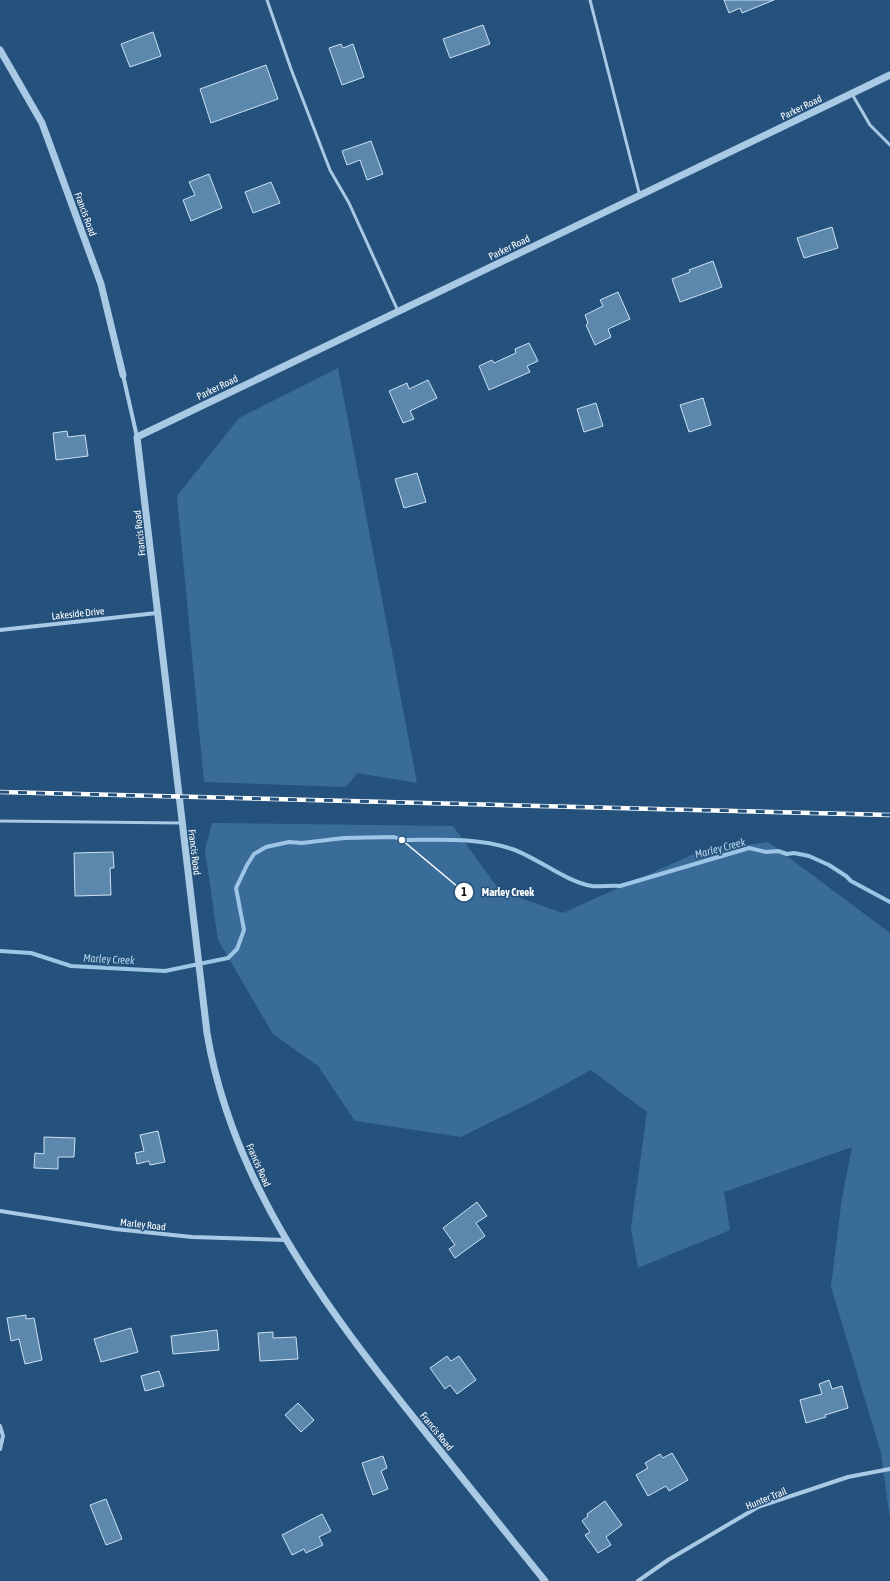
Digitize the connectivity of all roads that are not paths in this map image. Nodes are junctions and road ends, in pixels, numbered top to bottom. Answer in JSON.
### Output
{"nodes":[{"id":1,"x":267,"y":0,"type":"edge"},
{"id":2,"x":590,"y":0,"type":"edge"},
{"id":3,"x":0,"y":50,"type":"edge"},
{"id":4,"x":890,"y":76,"type":"edge"},
{"id":5,"x":852,"y":94,"type":"junction"},
{"id":6,"x":890,"y":145,"type":"edge"},
{"id":7,"x":640,"y":196,"type":"junction"},
{"id":8,"x":398,"y":311,"type":"junction"},
{"id":9,"x":123,"y":375,"type":"joint"},
{"id":10,"x":137,"y":437,"type":"junction"},
{"id":11,"x":157,"y":613,"type":"junction"},
{"id":12,"x":0,"y":630,"type":"edge"},
{"id":13,"x":0,"y":822,"type":"edge"},
{"id":14,"x":181,"y":823,"type":"junction"},
{"id":15,"x":0,"y":1211,"type":"edge"},
{"id":16,"x":285,"y":1240,"type":"junction"},
{"id":17,"x":0,"y":1426,"type":"edge"},
{"id":18,"x":0,"y":1449,"type":"edge"},
{"id":19,"x":890,"y":1469,"type":"edge"},
{"id":20,"x":545,"y":1581,"type":"edge"},
{"id":21,"x":638,"y":1581,"type":"edge"}],
"edges":[{"from":1,"to":8,"type":"lane"},
{"from":2,"to":7,"type":"lane"},
{"from":3,"to":9,"type":"street","name":"Francis Road"},
{"from":4,"to":5,"type":"street","name":"Parker Road"},
{"from":5,"to":6,"type":"lane"},
{"from":5,"to":7,"type":"street","name":"Parker Road"},
{"from":7,"to":8,"type":"street","name":"Parker Road"},
{"from":8,"to":10,"type":"street","name":"Parker Road"},
{"from":9,"to":10,"type":"street","name":"Francis Road"},
{"from":10,"to":11,"type":"street","name":"Francis Road"},
{"from":11,"to":12,"type":"street","name":"Lakeside Drive"},
{"from":11,"to":14,"type":"street","name":"Francis Road"},
{"from":13,"to":14,"type":"lane"},
{"from":14,"to":16,"type":"street","name":"Francis Road"},
{"from":15,"to":16,"type":"street","name":"Marley Road"},
{"from":16,"to":20,"type":"street","name":"Francis Road"},
{"from":17,"to":18,"type":"street"},
{"from":19,"to":21,"type":"street","name":"Hunter Trail"}]}
